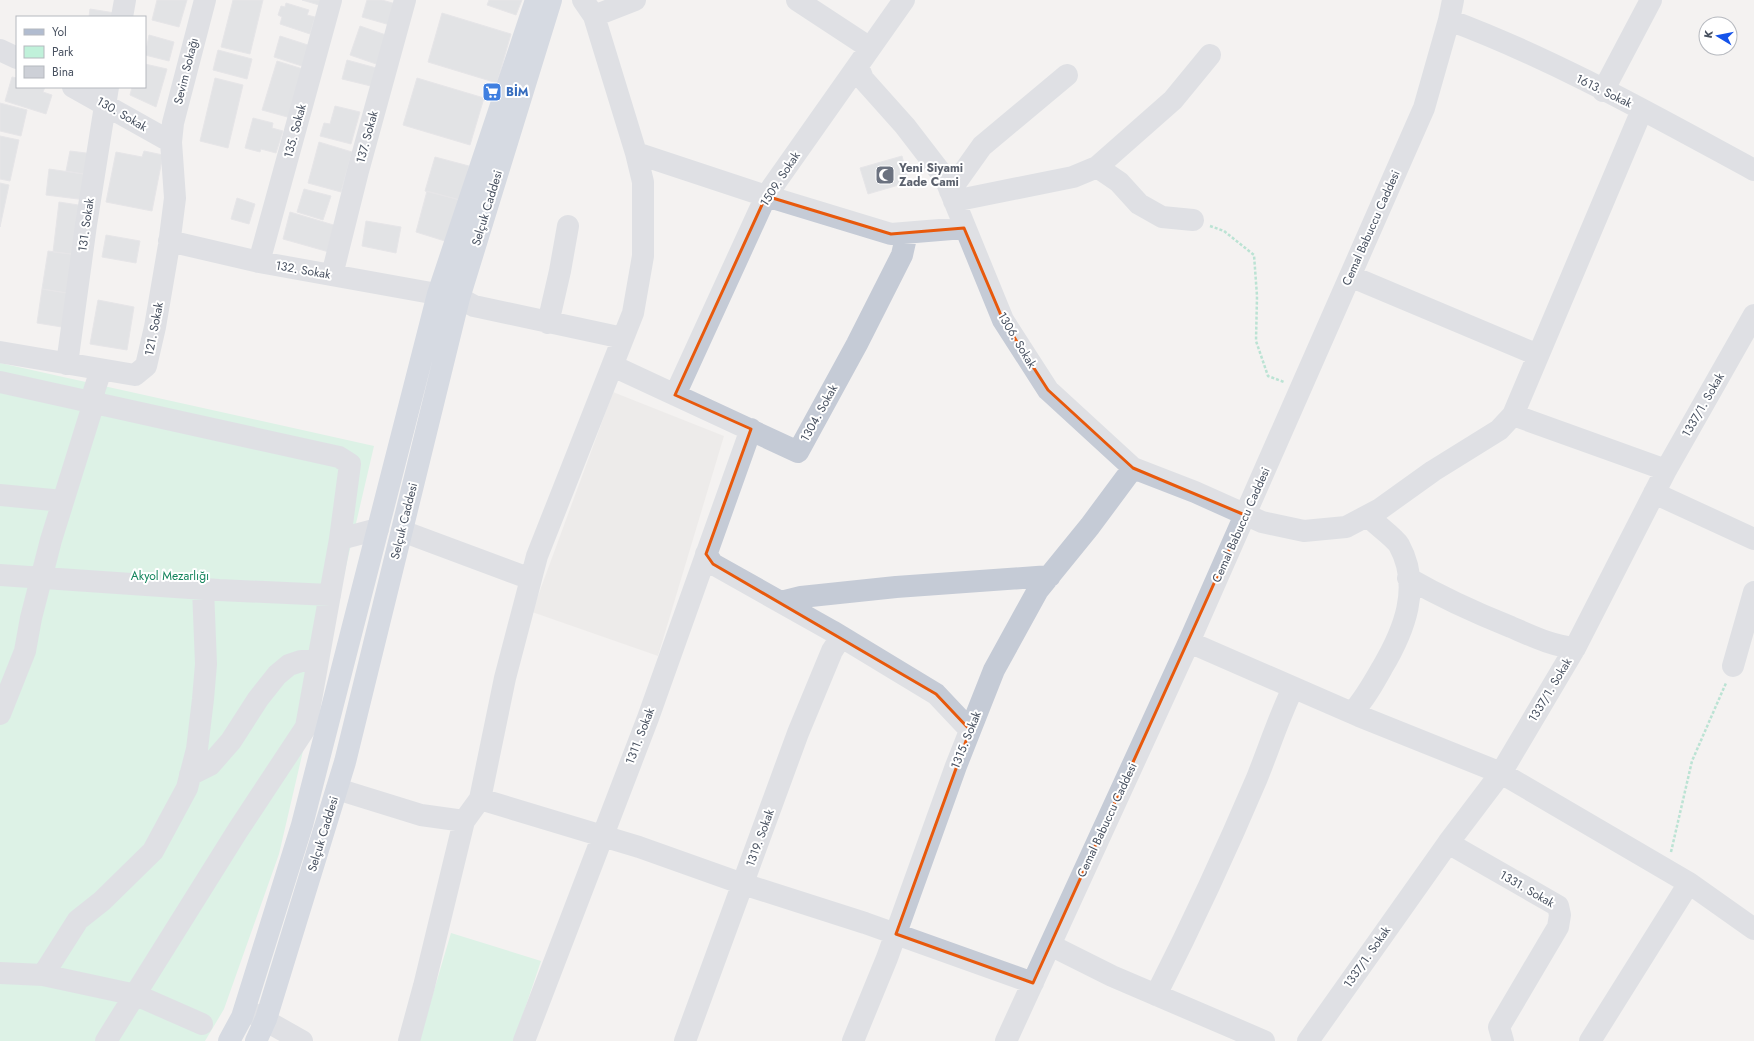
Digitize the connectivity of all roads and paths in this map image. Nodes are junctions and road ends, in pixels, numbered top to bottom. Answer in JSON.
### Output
{"nodes":[{"id":1,"x":125,"y":0,"type":"edge"},
{"id":2,"x":205,"y":0,"type":"edge"},
{"id":3,"x":331,"y":0,"type":"edge"},
{"id":4,"x":405,"y":0,"type":"edge"},
{"id":5,"x":536,"y":0,"type":"edge"},
{"id":6,"x":551,"y":0,"type":"edge"},
{"id":7,"x":635,"y":0,"type":"edge"},
{"id":8,"x":797,"y":0,"type":"edge"},
{"id":9,"x":904,"y":0,"type":"edge"},
{"id":10,"x":1651,"y":0,"type":"edge"},
{"id":11,"x":589,"y":8,"type":"edge"},
{"id":12,"x":1451,"y":10,"type":"edge"},
{"id":13,"x":122,"y":16,"type":"edge"},
{"id":14,"x":870,"y":48,"type":"junction"},
{"id":15,"x":0,"y":50,"type":"edge"},
{"id":16,"x":1210,"y":55,"type":"dead end"},
{"id":17,"x":16,"y":58,"type":"edge"},
{"id":18,"x":858,"y":66,"type":"junction"},
{"id":19,"x":1067,"y":75,"type":"dead end"},
{"id":20,"x":77,"y":88,"type":"edge"},
{"id":21,"x":1603,"y":90,"type":"junction"},
{"id":22,"x":106,"y":95,"type":"edge"},
{"id":23,"x":1642,"y":110,"type":"junction"},
{"id":24,"x":171,"y":142,"type":"junction"},
{"id":25,"x":636,"y":153,"type":"junction"},
{"id":26,"x":1097,"y":167,"type":"junction"},
{"id":27,"x":1754,"y":170,"type":"edge"},
{"id":28,"x":766,"y":196,"type":"junction"},
{"id":29,"x":952,"y":196,"type":"junction"},
{"id":30,"x":1193,"y":220,"type":"joint"},
{"id":31,"x":568,"y":226,"type":"dead end"},
{"id":32,"x":964,"y":228,"type":"junction"},
{"id":33,"x":907,"y":233,"type":"junction"},
{"id":34,"x":169,"y":241,"type":"junction"},
{"id":35,"x":259,"y":262,"type":"junction"},
{"id":36,"x":332,"y":275,"type":"junction"},
{"id":37,"x":1350,"y":276,"type":"junction"},
{"id":38,"x":449,"y":296,"type":"junction"},
{"id":39,"x":1754,"y":316,"type":"edge"},
{"id":40,"x":548,"y":323,"type":"junction"},
{"id":41,"x":623,"y":338,"type":"junction"},
{"id":42,"x":0,"y":352,"type":"edge"},
{"id":43,"x":1538,"y":355,"type":"junction"},
{"id":44,"x":67,"y":364,"type":"junction"},
{"id":45,"x":612,"y":366,"type":"junction"},
{"id":46,"x":101,"y":370,"type":"junction"},
{"id":47,"x":0,"y":382,"type":"edge"},
{"id":48,"x":1300,"y":389,"type":"junction"},
{"id":49,"x":675,"y":395,"type":"junction"},
{"id":50,"x":94,"y":402,"type":"junction"},
{"id":51,"x":1513,"y":415,"type":"junction"},
{"id":52,"x":751,"y":429,"type":"junction"},
{"id":53,"x":1133,"y":468,"type":"junction"},
{"id":54,"x":1666,"y":470,"type":"junction"},
{"id":55,"x":1654,"y":493,"type":"junction"},
{"id":56,"x":0,"y":495,"type":"edge"},
{"id":57,"x":63,"y":502,"type":"junction"},
{"id":58,"x":1245,"y":515,"type":"junction"},
{"id":59,"x":1368,"y":516,"type":"junction"},
{"id":60,"x":378,"y":529,"type":"junction"},
{"id":61,"x":402,"y":530,"type":"junction"},
{"id":62,"x":340,"y":539,"type":"junction"},
{"id":63,"x":1754,"y":539,"type":"edge"},
{"id":64,"x":706,"y":554,"type":"junction"},
{"id":65,"x":0,"y":576,"type":"edge"},
{"id":66,"x":1050,"y":576,"type":"junction"},
{"id":67,"x":42,"y":578,"type":"junction"},
{"id":68,"x":1408,"y":578,"type":"junction"},
{"id":69,"x":531,"y":579,"type":"junction"},
{"id":70,"x":203,"y":589,"type":"junction"},
{"id":71,"x":1754,"y":592,"type":"edge"},
{"id":72,"x":330,"y":595,"type":"junction"},
{"id":73,"x":781,"y":602,"type":"junction"},
{"id":74,"x":841,"y":637,"type":"junction"},
{"id":75,"x":1188,"y":642,"type":"junction"},
{"id":76,"x":1575,"y":648,"type":"junction"},
{"id":77,"x":318,"y":661,"type":"junction"},
{"id":78,"x":1733,"y":666,"type":"joint"},
{"id":79,"x":1293,"y":688,"type":"junction"},
{"id":80,"x":1352,"y":713,"type":"junction"},
{"id":81,"x":0,"y":714,"type":"edge"},
{"id":82,"x":970,"y":730,"type":"junction"},
{"id":83,"x":1501,"y":773,"type":"junction"},
{"id":84,"x":190,"y":775,"type":"junction"},
{"id":85,"x":337,"y":789,"type":"junction"},
{"id":86,"x":480,"y":799,"type":"junction"},
{"id":87,"x":464,"y":821,"type":"junction"},
{"id":88,"x":602,"y":836,"type":"junction"},
{"id":89,"x":1448,"y":844,"type":"junction"},
{"id":90,"x":1667,"y":871,"type":"junction"},
{"id":91,"x":1688,"y":883,"type":"junction"},
{"id":92,"x":743,"y":884,"type":"junction"},
{"id":93,"x":1754,"y":929,"type":"edge"},
{"id":94,"x":896,"y":934,"type":"junction"},
{"id":95,"x":1050,"y":945,"type":"junction"},
{"id":96,"x":0,"y":973,"type":"edge"},
{"id":97,"x":43,"y":975,"type":"junction"},
{"id":98,"x":1033,"y":983,"type":"junction"},
{"id":99,"x":136,"y":995,"type":"junction"},
{"id":100,"x":1156,"y":995,"type":"junction"},
{"id":101,"x":245,"y":1009,"type":"junction"},
{"id":102,"x":266,"y":1019,"type":"junction"},
{"id":103,"x":202,"y":1024,"type":"dead end"},
{"id":104,"x":106,"y":1041,"type":"edge"},
{"id":105,"x":229,"y":1041,"type":"edge"},
{"id":106,"x":256,"y":1041,"type":"edge"},
{"id":107,"x":302,"y":1041,"type":"edge"},
{"id":108,"x":409,"y":1041,"type":"edge"},
{"id":109,"x":524,"y":1041,"type":"edge"},
{"id":110,"x":685,"y":1041,"type":"edge"},
{"id":111,"x":853,"y":1041,"type":"edge"},
{"id":112,"x":1006,"y":1041,"type":"edge"},
{"id":113,"x":1264,"y":1041,"type":"edge"},
{"id":114,"x":1308,"y":1041,"type":"edge"},
{"id":115,"x":1503,"y":1041,"type":"edge"},
{"id":116,"x":1590,"y":1041,"type":"edge"}],
"edges":[{"from":1,"to":13,"type":"street"},
{"from":2,"to":24,"type":"street","name":"Sevim Sokağı"},
{"from":3,"to":35,"type":"street","name":"135. Sokak"},
{"from":4,"to":36,"type":"street","name":"137. Sokak"},
{"from":5,"to":38,"type":"main road"},
{"from":6,"to":38,"type":"main road","name":"Selçuk Caddesi"},
{"from":7,"to":11,"type":"street"},
{"from":8,"to":14,"type":"street"},
{"from":9,"to":14,"type":"street","name":"1509. Sokak"},
{"from":10,"to":21,"type":"street"},
{"from":11,"to":25,"type":"street"},
{"from":12,"to":21,"type":"street","name":"1613. Sokak"},
{"from":12,"to":37,"type":"street","name":"Cemal Babuccu Caddesi"},
{"from":14,"to":18,"type":"street","name":"1509. Sokak"},
{"from":15,"to":17,"type":"street"},
{"from":16,"to":26,"type":"street"},
{"from":18,"to":28,"type":"street","name":"1509. Sokak"},
{"from":18,"to":29,"type":"street","name":"1306. Sokak"},
{"from":19,"to":29,"type":"street"},
{"from":20,"to":22,"type":"street","name":"130. Sokak"},
{"from":21,"to":23,"type":"street","name":"1613. Sokak"},
{"from":22,"to":24,"type":"street","name":"130. Sokak"},
{"from":22,"to":44,"type":"street","name":"131. Sokak"},
{"from":23,"to":27,"type":"street","name":"1613. Sokak"},
{"from":23,"to":43,"type":"street"},
{"from":24,"to":34,"type":"street","name":"121. Sokak"},
{"from":25,"to":28,"type":"street"},
{"from":25,"to":41,"type":"street"},
{"from":26,"to":29,"type":"street"},
{"from":26,"to":30,"type":"street"},
{"from":28,"to":33,"type":"street"},
{"from":28,"to":49,"type":"street","name":"1509. Sokak"},
{"from":29,"to":32,"type":"street","name":"1306. Sokak"},
{"from":30,"to":48,"type":"path"},
{"from":31,"to":40,"type":"street"},
{"from":32,"to":33,"type":"street"},
{"from":32,"to":53,"type":"street","name":"1306. Sokak"},
{"from":33,"to":52,"type":"street","name":"1304. Sokak"},
{"from":34,"to":35,"type":"street","name":"132. Sokak"},
{"from":34,"to":46,"type":"street","name":"121. Sokak"},
{"from":35,"to":36,"type":"street","name":"132. Sokak"},
{"from":36,"to":38,"type":"street","name":"132. Sokak"},
{"from":37,"to":43,"type":"street"},
{"from":37,"to":48,"type":"street","name":"Cemal Babuccu Caddesi"},
{"from":38,"to":40,"type":"street","name":"132. Sokak"},
{"from":38,"to":60,"type":"main road"},
{"from":38,"to":61,"type":"main road","name":"Selçuk Caddesi"},
{"from":39,"to":54,"type":"street","name":"1337/1. Sokak"},
{"from":40,"to":41,"type":"street","name":"132. Sokak"},
{"from":41,"to":45,"type":"street"},
{"from":42,"to":44,"type":"street","name":"121. Sokak"},
{"from":43,"to":51,"type":"street"},
{"from":44,"to":46,"type":"street","name":"121. Sokak"},
{"from":45,"to":49,"type":"street","name":"1304. Sokak"},
{"from":45,"to":69,"type":"street"},
{"from":46,"to":50,"type":"street"},
{"from":47,"to":50,"type":"street"},
{"from":48,"to":58,"type":"street","name":"Cemal Babuccu Caddesi"},
{"from":49,"to":52,"type":"street","name":"1304. Sokak"},
{"from":50,"to":57,"type":"street"},
{"from":50,"to":62,"type":"street"},
{"from":51,"to":54,"type":"street"},
{"from":51,"to":59,"type":"street","name":"1306. Sokak"},
{"from":52,"to":64,"type":"street","name":"1311. Sokak"},
{"from":53,"to":58,"type":"street","name":"1306. Sokak"},
{"from":53,"to":66,"type":"street","name":"1315. Sokak"},
{"from":54,"to":55,"type":"street","name":"1337/1. Sokak"},
{"from":55,"to":63,"type":"street"},
{"from":55,"to":76,"type":"street","name":"1337/1. Sokak"},
{"from":56,"to":57,"type":"street"},
{"from":57,"to":67,"type":"street"},
{"from":58,"to":59,"type":"street","name":"1306. Sokak"},
{"from":58,"to":75,"type":"street","name":"Cemal Babuccu Caddesi"},
{"from":59,"to":68,"type":"street"},
{"from":60,"to":62,"type":"street"},
{"from":60,"to":101,"type":"main road"},
{"from":61,"to":69,"type":"street"},
{"from":61,"to":85,"type":"main road","name":"Selçuk Caddesi"},
{"from":62,"to":72,"type":"street"},
{"from":64,"to":73,"type":"street"},
{"from":64,"to":88,"type":"street","name":"1311. Sokak"},
{"from":65,"to":67,"type":"street"},
{"from":66,"to":73,"type":"street"},
{"from":66,"to":82,"type":"street","name":"1315. Sokak"},
{"from":67,"to":70,"type":"street"},
{"from":67,"to":81,"type":"street"},
{"from":68,"to":76,"type":"street"},
{"from":68,"to":80,"type":"street"},
{"from":69,"to":86,"type":"street"},
{"from":70,"to":72,"type":"street"},
{"from":70,"to":84,"type":"street"},
{"from":71,"to":78,"type":"street"},
{"from":72,"to":77,"type":"street"},
{"from":73,"to":74,"type":"street"},
{"from":74,"to":82,"type":"street"},
{"from":74,"to":92,"type":"street","name":"1319. Sokak"},
{"from":75,"to":79,"type":"street"},
{"from":75,"to":95,"type":"street","name":"Cemal Babuccu Caddesi"},
{"from":76,"to":83,"type":"street","name":"1337/1. Sokak"},
{"from":77,"to":84,"type":"street"},
{"from":77,"to":99,"type":"street"},
{"from":78,"to":90,"type":"path"},
{"from":79,"to":80,"type":"street"},
{"from":79,"to":100,"type":"street"},
{"from":80,"to":83,"type":"street"},
{"from":82,"to":94,"type":"street","name":"1315. Sokak"},
{"from":83,"to":89,"type":"street","name":"1337/1. Sokak"},
{"from":83,"to":90,"type":"street"},
{"from":84,"to":97,"type":"street"},
{"from":85,"to":87,"type":"street"},
{"from":85,"to":102,"type":"main road","name":"Selçuk Caddesi"},
{"from":86,"to":87,"type":"street"},
{"from":86,"to":88,"type":"street"},
{"from":87,"to":108,"type":"street"},
{"from":88,"to":92,"type":"street"},
{"from":88,"to":109,"type":"street","name":"1311. Sokak"},
{"from":89,"to":114,"type":"street","name":"1337/1. Sokak"},
{"from":89,"to":115,"type":"street","name":"1331. Sokak"},
{"from":90,"to":91,"type":"street"},
{"from":91,"to":93,"type":"street"},
{"from":91,"to":116,"type":"street"},
{"from":92,"to":94,"type":"street"},
{"from":92,"to":110,"type":"street","name":"1319. Sokak"},
{"from":94,"to":98,"type":"street"},
{"from":94,"to":111,"type":"street","name":"1315. Sokak"},
{"from":95,"to":98,"type":"street","name":"Cemal Babuccu Caddesi"},
{"from":95,"to":100,"type":"street"},
{"from":96,"to":97,"type":"street"},
{"from":97,"to":99,"type":"street"},
{"from":98,"to":112,"type":"street","name":"Cemal Babuccu Caddesi"},
{"from":99,"to":103,"type":"street"},
{"from":99,"to":104,"type":"street"},
{"from":100,"to":113,"type":"street"},
{"from":101,"to":102,"type":"street"},
{"from":101,"to":105,"type":"main road"},
{"from":102,"to":106,"type":"main road","name":"Selçuk Caddesi"},
{"from":102,"to":107,"type":"street"}]}
